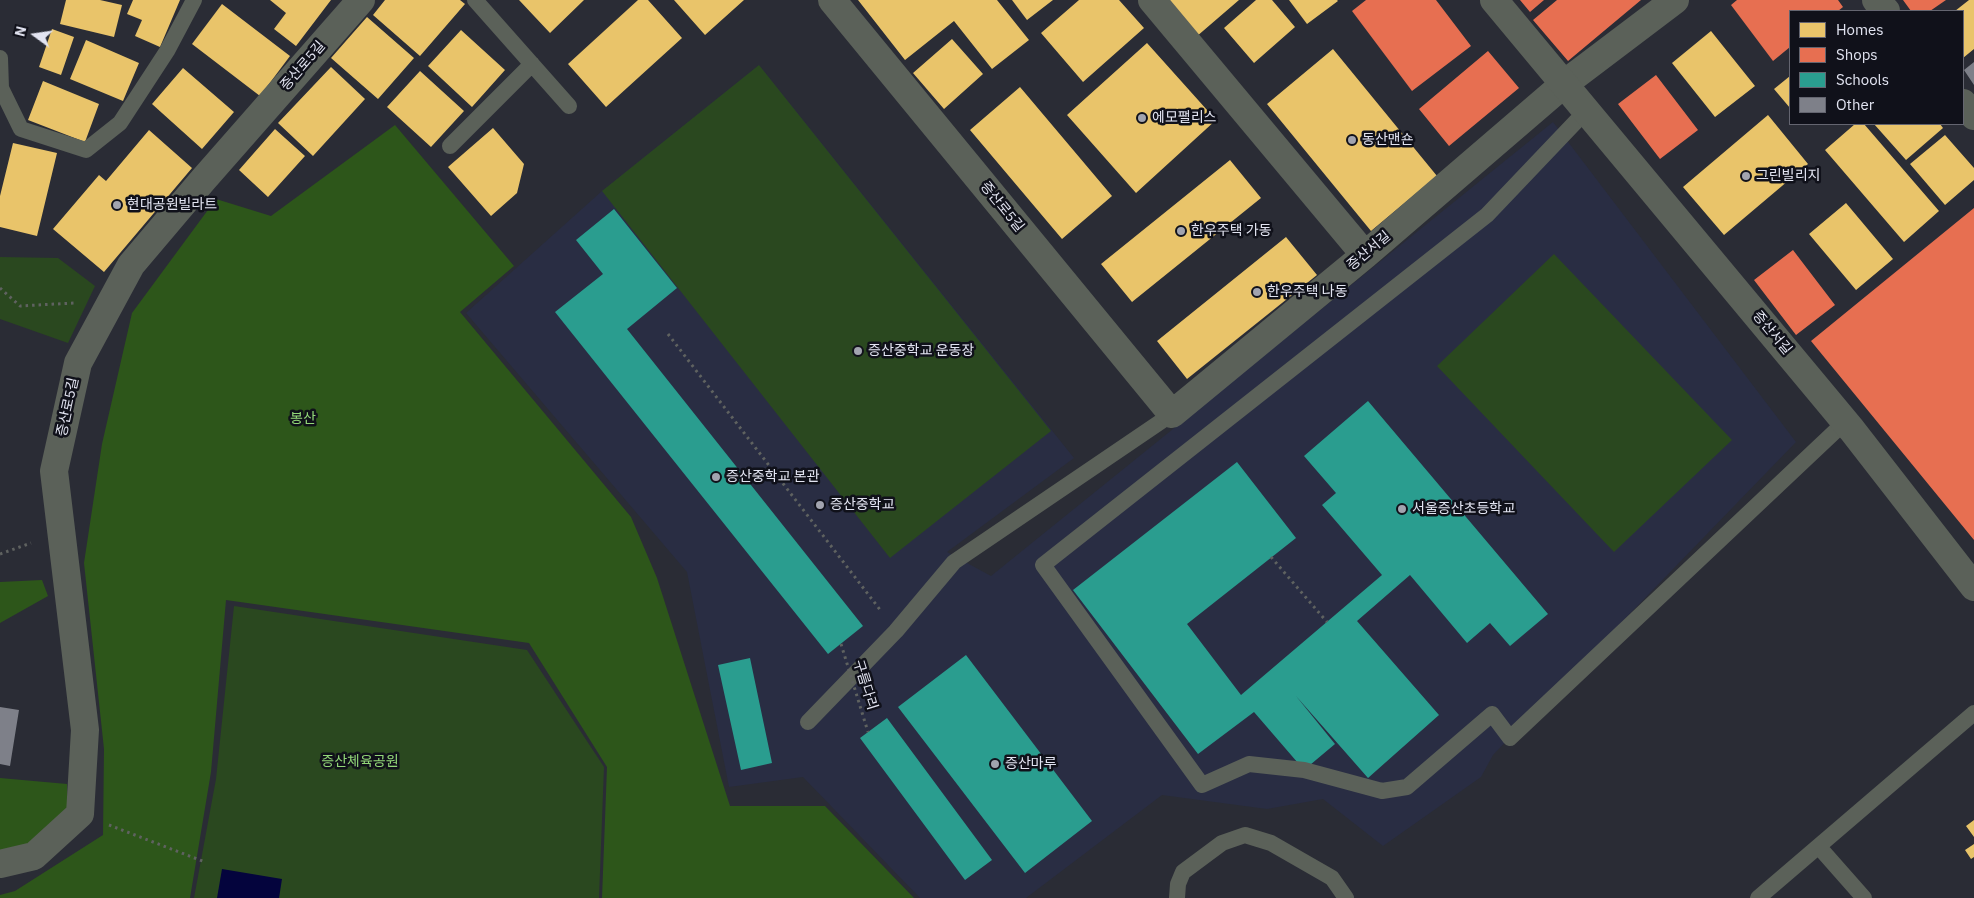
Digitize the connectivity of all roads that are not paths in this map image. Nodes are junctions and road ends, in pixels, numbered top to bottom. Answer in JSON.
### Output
{"nodes":[{"id":1,"x":194,"y":0,"type":"edge"},
{"id":2,"x":361,"y":0,"type":"edge"},
{"id":3,"x":475,"y":0,"type":"edge"},
{"id":4,"x":832,"y":0,"type":"edge"},
{"id":5,"x":1152,"y":0,"type":"edge"},
{"id":6,"x":1494,"y":0,"type":"edge"},
{"id":7,"x":1676,"y":0,"type":"edge"},
{"id":8,"x":1876,"y":0,"type":"edge"},
{"id":9,"x":1885,"y":10,"type":"edge"},
{"id":10,"x":0,"y":58,"type":"edge"},
{"id":11,"x":532,"y":64,"type":"junction"},
{"id":12,"x":1564,"y":84,"type":"junction"},
{"id":13,"x":1964,"y":104,"type":"edge"},
{"id":14,"x":569,"y":106,"type":"dead end"},
{"id":15,"x":1586,"y":111,"type":"junction"},
{"id":16,"x":1974,"y":116,"type":"edge"},
{"id":17,"x":450,"y":146,"type":"dead end"},
{"id":18,"x":1365,"y":255,"type":"junction"},
{"id":19,"x":1172,"y":414,"type":"junction"},
{"id":20,"x":1845,"y":422,"type":"junction"},
{"id":21,"x":1974,"y":587,"type":"edge"},
{"id":22,"x":1974,"y":713,"type":"edge"},
{"id":23,"x":808,"y":722,"type":"dead end"},
{"id":24,"x":1819,"y":847,"type":"junction"},
{"id":25,"x":0,"y":864,"type":"edge"},
{"id":26,"x":1177,"y":898,"type":"edge"},
{"id":27,"x":1346,"y":898,"type":"edge"},
{"id":28,"x":1758,"y":898,"type":"edge"},
{"id":29,"x":1864,"y":898,"type":"edge"}],
"edges":[{"from":1,"to":10,"type":"lane"},
{"from":2,"to":25,"type":"street","name":"증산로5길"},
{"from":3,"to":11,"type":"lane"},
{"from":4,"to":19,"type":"street","name":"증산로5길"},
{"from":5,"to":18,"type":"street"},
{"from":6,"to":12,"type":"street","name":"증산서길"},
{"from":7,"to":12,"type":"street","name":"증산서길"},
{"from":8,"to":9,"type":"street"},
{"from":11,"to":14,"type":"lane"},
{"from":11,"to":17,"type":"lane"},
{"from":12,"to":15,"type":"street","name":"증산서길"},
{"from":12,"to":18,"type":"street","name":"증산서길"},
{"from":13,"to":16,"type":"street"},
{"from":15,"to":20,"type":"street","name":"증산서길"},
{"from":15,"to":20,"type":"lane"},
{"from":18,"to":19,"type":"street","name":"증산서길"},
{"from":19,"to":23,"type":"lane"},
{"from":20,"to":21,"type":"street","name":"증산서길"},
{"from":22,"to":24,"type":"lane"},
{"from":24,"to":28,"type":"lane"},
{"from":24,"to":29,"type":"lane"},
{"from":26,"to":27,"type":"lane"}]}
